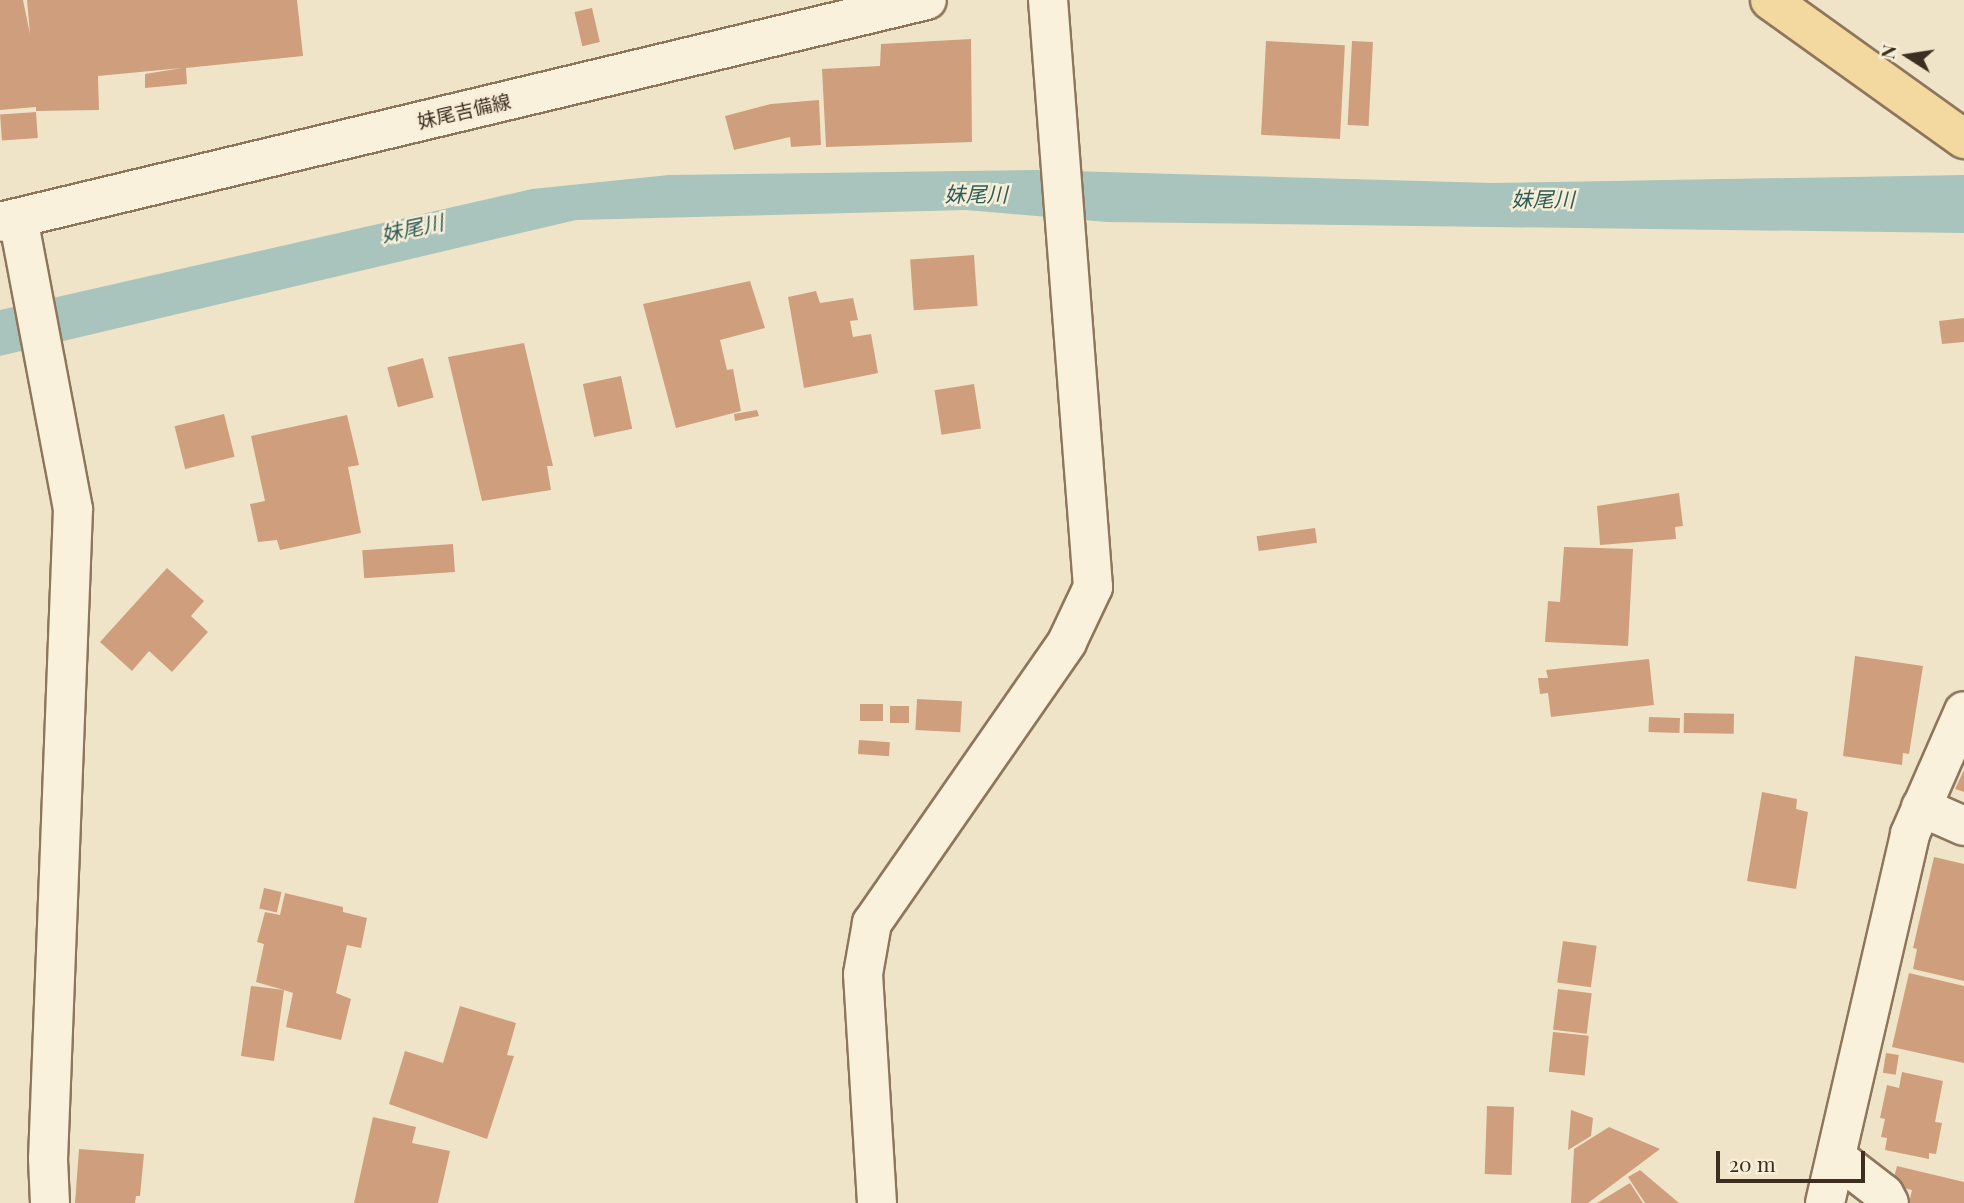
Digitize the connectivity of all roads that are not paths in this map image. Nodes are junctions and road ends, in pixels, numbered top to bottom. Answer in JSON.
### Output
{"nodes":[{"id":1,"x":927,"y":0,"type":"edge"},
{"id":2,"x":1048,"y":0,"type":"edge"},
{"id":3,"x":1770,"y":0,"type":"edge"},
{"id":4,"x":1964,"y":139,"type":"edge"},
{"id":5,"x":9,"y":220,"type":"edge"},
{"id":6,"x":1964,"y":711,"type":"edge"},
{"id":7,"x":1921,"y":807,"type":"junction"},
{"id":8,"x":1964,"y":826,"type":"edge"},
{"id":9,"x":1836,"y":1157,"type":"junction"},
{"id":10,"x":50,"y":1203,"type":"edge"},
{"id":11,"x":877,"y":1203,"type":"edge"},
{"id":12,"x":1825,"y":1203,"type":"edge"},
{"id":13,"x":1889,"y":1203,"type":"edge"}],
"edges":[{"from":1,"to":5,"type":"street","name":"妹尾吉備線"},
{"from":2,"to":11,"type":"street"},
{"from":3,"to":4,"type":"main road"},
{"from":5,"to":10,"type":"street"},
{"from":6,"to":7,"type":"street"},
{"from":7,"to":8,"type":"street"},
{"from":7,"to":9,"type":"street"},
{"from":9,"to":12,"type":"street"},
{"from":9,"to":13,"type":"street"}]}
